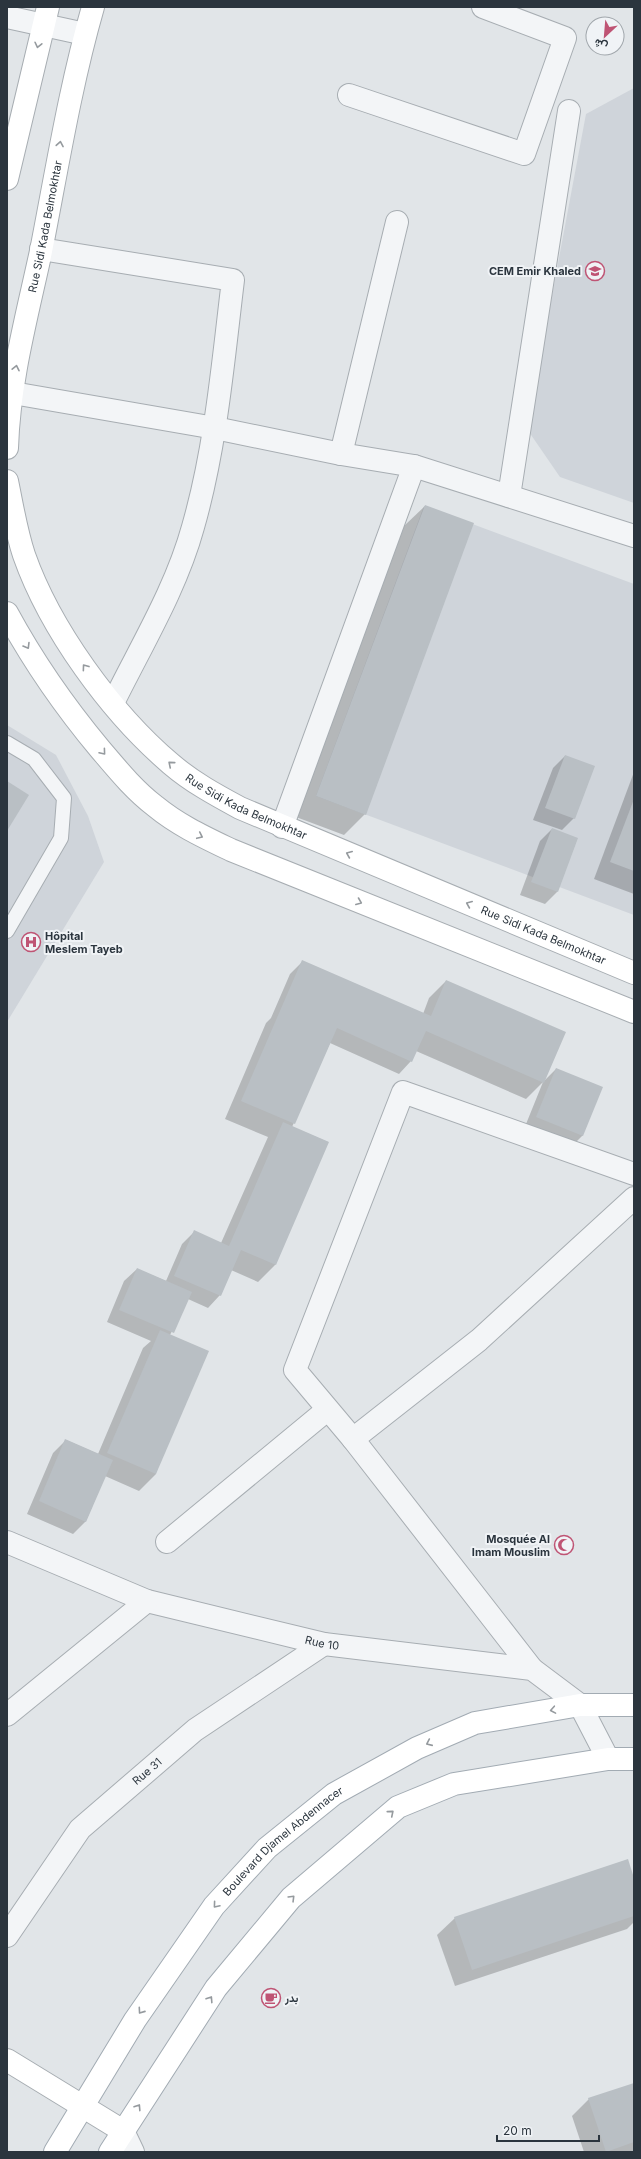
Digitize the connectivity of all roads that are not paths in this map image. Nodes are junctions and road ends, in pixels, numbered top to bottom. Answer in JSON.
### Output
{"nodes":[{"id":1,"x":93,"y":7,"type":"edge"},
{"id":2,"x":483,"y":7,"type":"edge"},
{"id":3,"x":45,"y":16,"type":"edge"},
{"id":4,"x":7,"y":17,"type":"edge"},
{"id":5,"x":85,"y":34,"type":"junction"},
{"id":6,"x":349,"y":95,"type":"dead end"},
{"id":7,"x":569,"y":111,"type":"dead end"},
{"id":8,"x":7,"y":179,"type":"edge"},
{"id":9,"x":397,"y":222,"type":"dead end"},
{"id":10,"x":41,"y":249,"type":"junction"},
{"id":11,"x":9,"y":392,"type":"edge"},
{"id":12,"x":215,"y":428,"type":"junction"},
{"id":13,"x":7,"y":448,"type":"edge"},
{"id":14,"x":341,"y":454,"type":"junction"},
{"id":15,"x":414,"y":466,"type":"junction"},
{"id":16,"x":7,"y":481,"type":"edge"},
{"id":17,"x":509,"y":496,"type":"junction"},
{"id":18,"x":634,"y":536,"type":"edge"},
{"id":19,"x":7,"y":613,"type":"edge"},
{"id":20,"x":112,"y":703,"type":"junction"},
{"id":21,"x":7,"y":743,"type":"edge"},
{"id":22,"x":282,"y":827,"type":"junction"},
{"id":23,"x":7,"y":931,"type":"edge"},
{"id":24,"x":634,"y":973,"type":"edge"},
{"id":25,"x":634,"y":1012,"type":"edge"},
{"id":26,"x":634,"y":1174,"type":"edge"},
{"id":27,"x":634,"y":1198,"type":"edge"},
{"id":28,"x":327,"y":1410,"type":"junction"},
{"id":29,"x":353,"y":1439,"type":"junction"},
{"id":30,"x":7,"y":1542,"type":"edge"},
{"id":31,"x":167,"y":1542,"type":"dead end"},
{"id":32,"x":147,"y":1600,"type":"junction"},
{"id":33,"x":324,"y":1644,"type":"junction"},
{"id":34,"x":532,"y":1669,"type":"junction"},
{"id":35,"x":634,"y":1704,"type":"edge"},
{"id":36,"x":580,"y":1705,"type":"junction"},
{"id":37,"x":7,"y":1715,"type":"edge"},
{"id":38,"x":608,"y":1759,"type":"junction"},
{"id":39,"x":634,"y":1759,"type":"edge"},
{"id":40,"x":7,"y":1936,"type":"edge"},
{"id":41,"x":7,"y":2060,"type":"edge"},
{"id":42,"x":84,"y":2106,"type":"junction"},
{"id":43,"x":123,"y":2131,"type":"junction"},
{"id":44,"x":55,"y":2152,"type":"edge"},
{"id":45,"x":110,"y":2152,"type":"edge"},
{"id":46,"x":133,"y":2152,"type":"edge"}],
"edges":[{"from":1,"to":5,"type":"main road","name":"Rue Sidi Kada Belmokhtar"},
{"from":2,"to":6,"type":"street"},
{"from":3,"to":4,"type":"street"},
{"from":3,"to":5,"type":"street"},
{"from":3,"to":8,"type":"main road","one_way":true},
{"from":10,"to":5,"type":"main road","name":"Rue Sidi Kada Belmokhtar","one_way":true},
{"from":7,"to":17,"type":"street"},
{"from":9,"to":14,"type":"street"},
{"from":11,"to":10,"type":"main road","name":"Rue Sidi Kada Belmokhtar","one_way":true},
{"from":10,"to":12,"type":"street"},
{"from":11,"to":12,"type":"street"},
{"from":11,"to":13,"type":"main road","name":"Rue Sidi Kada Belmokhtar"},
{"from":12,"to":14,"type":"street"},
{"from":12,"to":20,"type":"street"},
{"from":14,"to":15,"type":"street"},
{"from":15,"to":17,"type":"street"},
{"from":15,"to":22,"type":"street"},
{"from":20,"to":16,"type":"main road","name":"Rue Sidi Kada Belmokhtar","one_way":true},
{"from":17,"to":18,"type":"street"},
{"from":19,"to":25,"type":"main road","one_way":true},
{"from":22,"to":20,"type":"main road","name":"Rue Sidi Kada Belmokhtar","one_way":true},
{"from":21,"to":23,"type":"lane"},
{"from":24,"to":22,"type":"main road","name":"Rue Sidi Kada Belmokhtar","one_way":true},
{"from":26,"to":28,"type":"street"},
{"from":27,"to":29,"type":"street"},
{"from":28,"to":29,"type":"street"},
{"from":28,"to":31,"type":"street"},
{"from":29,"to":34,"type":"street"},
{"from":30,"to":32,"type":"street","name":"Rue 10"},
{"from":32,"to":33,"type":"street","name":"Rue 10"},
{"from":32,"to":37,"type":"street"},
{"from":33,"to":34,"type":"street","name":"Rue 10"},
{"from":33,"to":40,"type":"street","name":"Rue 31"},
{"from":34,"to":36,"type":"street"},
{"from":35,"to":36,"type":"main road","name":"Boulevard Djamel Abdennacer"},
{"from":36,"to":38,"type":"street"},
{"from":36,"to":42,"type":"main road","name":"Boulevard Djamel Abdennacer","one_way":true},
{"from":38,"to":39,"type":"main road"},
{"from":43,"to":38,"type":"main road","one_way":true},
{"from":41,"to":42,"type":"main road"},
{"from":42,"to":43,"type":"main road"},
{"from":42,"to":44,"type":"main road","name":"Boulevard Djamel Abdennacer"},
{"from":43,"to":45,"type":"main road"},
{"from":43,"to":46,"type":"street"}]}
